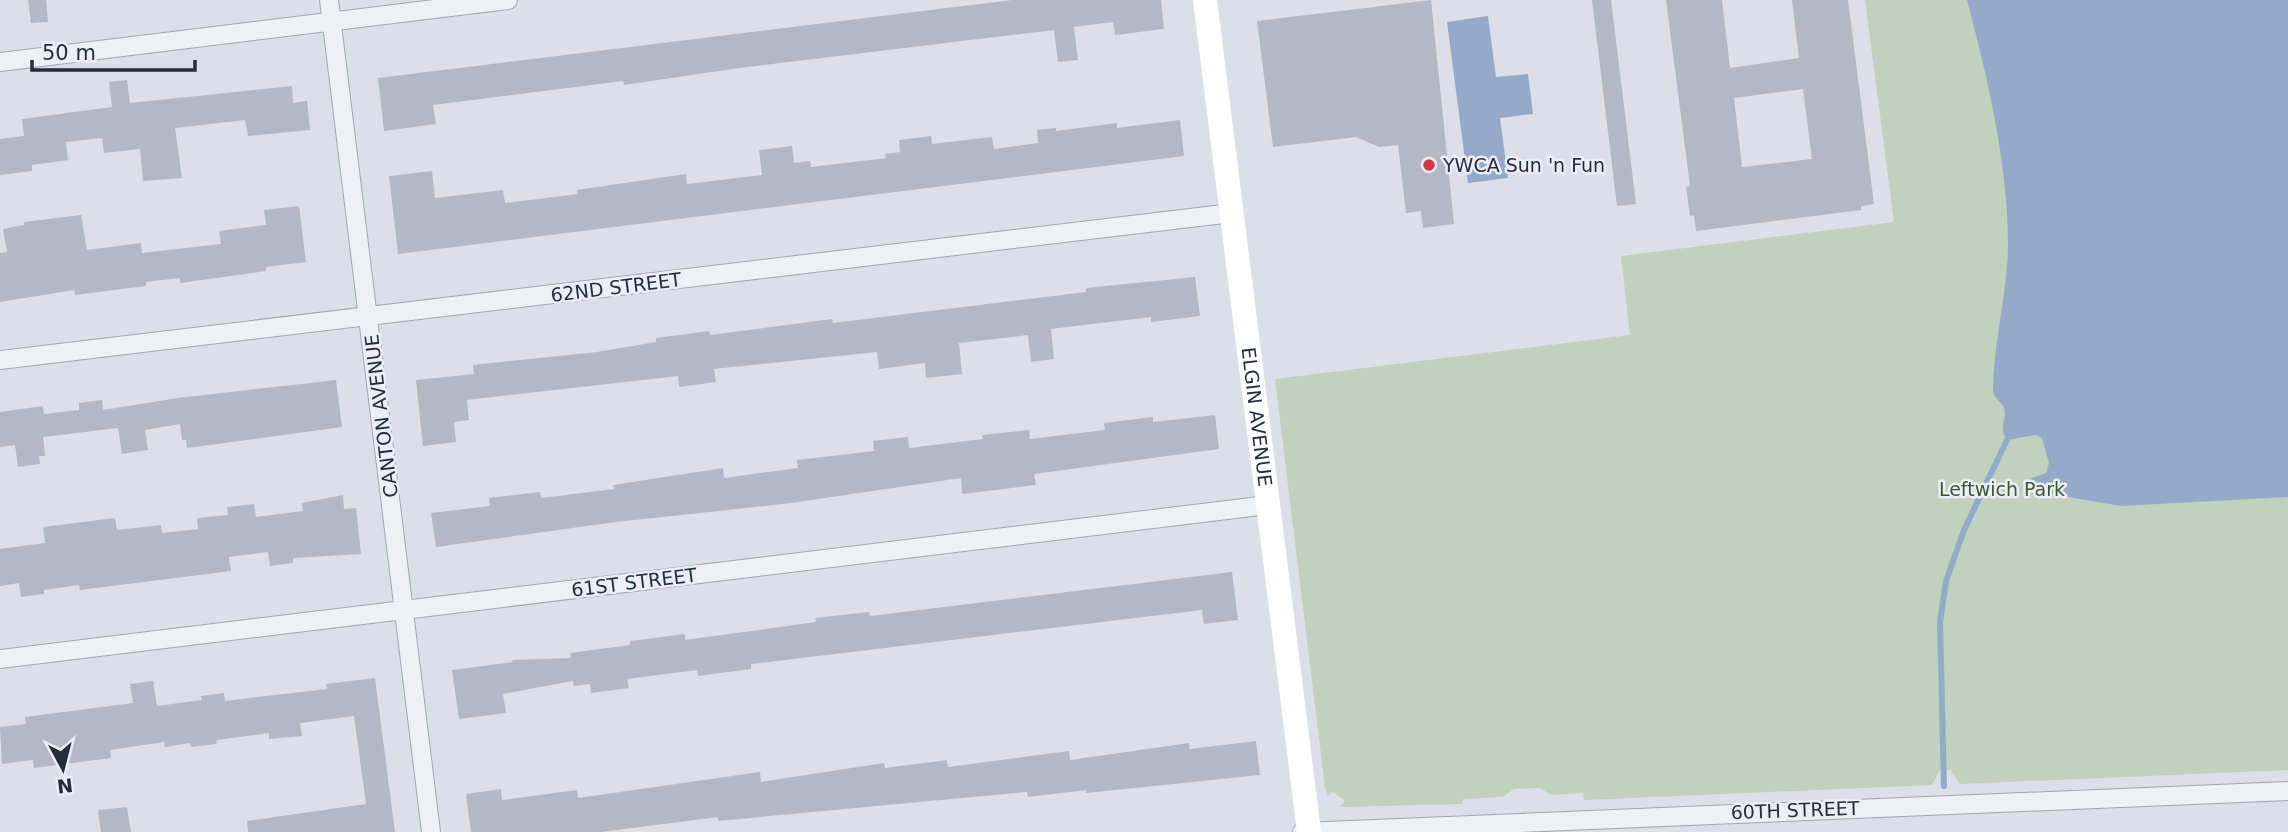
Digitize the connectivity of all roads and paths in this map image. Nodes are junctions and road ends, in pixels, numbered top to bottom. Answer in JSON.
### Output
{"nodes":[{"id":1,"x":330,"y":0,"type":"edge"},
{"id":2,"x":508,"y":0,"type":"edge"},
{"id":3,"x":1206,"y":0,"type":"edge"},
{"id":4,"x":332,"y":21,"type":"junction"},
{"id":5,"x":0,"y":62,"type":"edge"},
{"id":6,"x":1232,"y":214,"type":"junction"},
{"id":7,"x":369,"y":317,"type":"junction"},
{"id":8,"x":0,"y":360,"type":"edge"},
{"id":9,"x":1268,"y":505,"type":"junction"},
{"id":10,"x":404,"y":610,"type":"junction"},
{"id":11,"x":0,"y":659,"type":"edge"},
{"id":12,"x":2288,"y":791,"type":"edge"},
{"id":13,"x":431,"y":832,"type":"edge"},
{"id":14,"x":1303,"y":832,"type":"edge"},
{"id":15,"x":1309,"y":832,"type":"edge"}],
"edges":[{"from":1,"to":4,"type":"street","name":"CANTON AVENUE"},
{"from":2,"to":4,"type":"street"},
{"from":3,"to":6,"type":"street","name":"ELGIN AVENUE"},
{"from":4,"to":5,"type":"street"},
{"from":4,"to":7,"type":"street","name":"CANTON AVENUE"},
{"from":6,"to":7,"type":"street","name":"62ND STREET"},
{"from":6,"to":9,"type":"street","name":"ELGIN AVENUE"},
{"from":7,"to":8,"type":"street","name":"62ND STREET"},
{"from":7,"to":10,"type":"street","name":"CANTON AVENUE"},
{"from":9,"to":10,"type":"street","name":"61ST STREET"},
{"from":9,"to":15,"type":"street","name":"ELGIN AVENUE"},
{"from":10,"to":11,"type":"street","name":"61ST STREET"},
{"from":10,"to":13,"type":"street","name":"CANTON AVENUE"},
{"from":12,"to":15,"type":"street","name":"60TH STREET"},
{"from":14,"to":15,"type":"street","name":"60TH STREET"}]}
